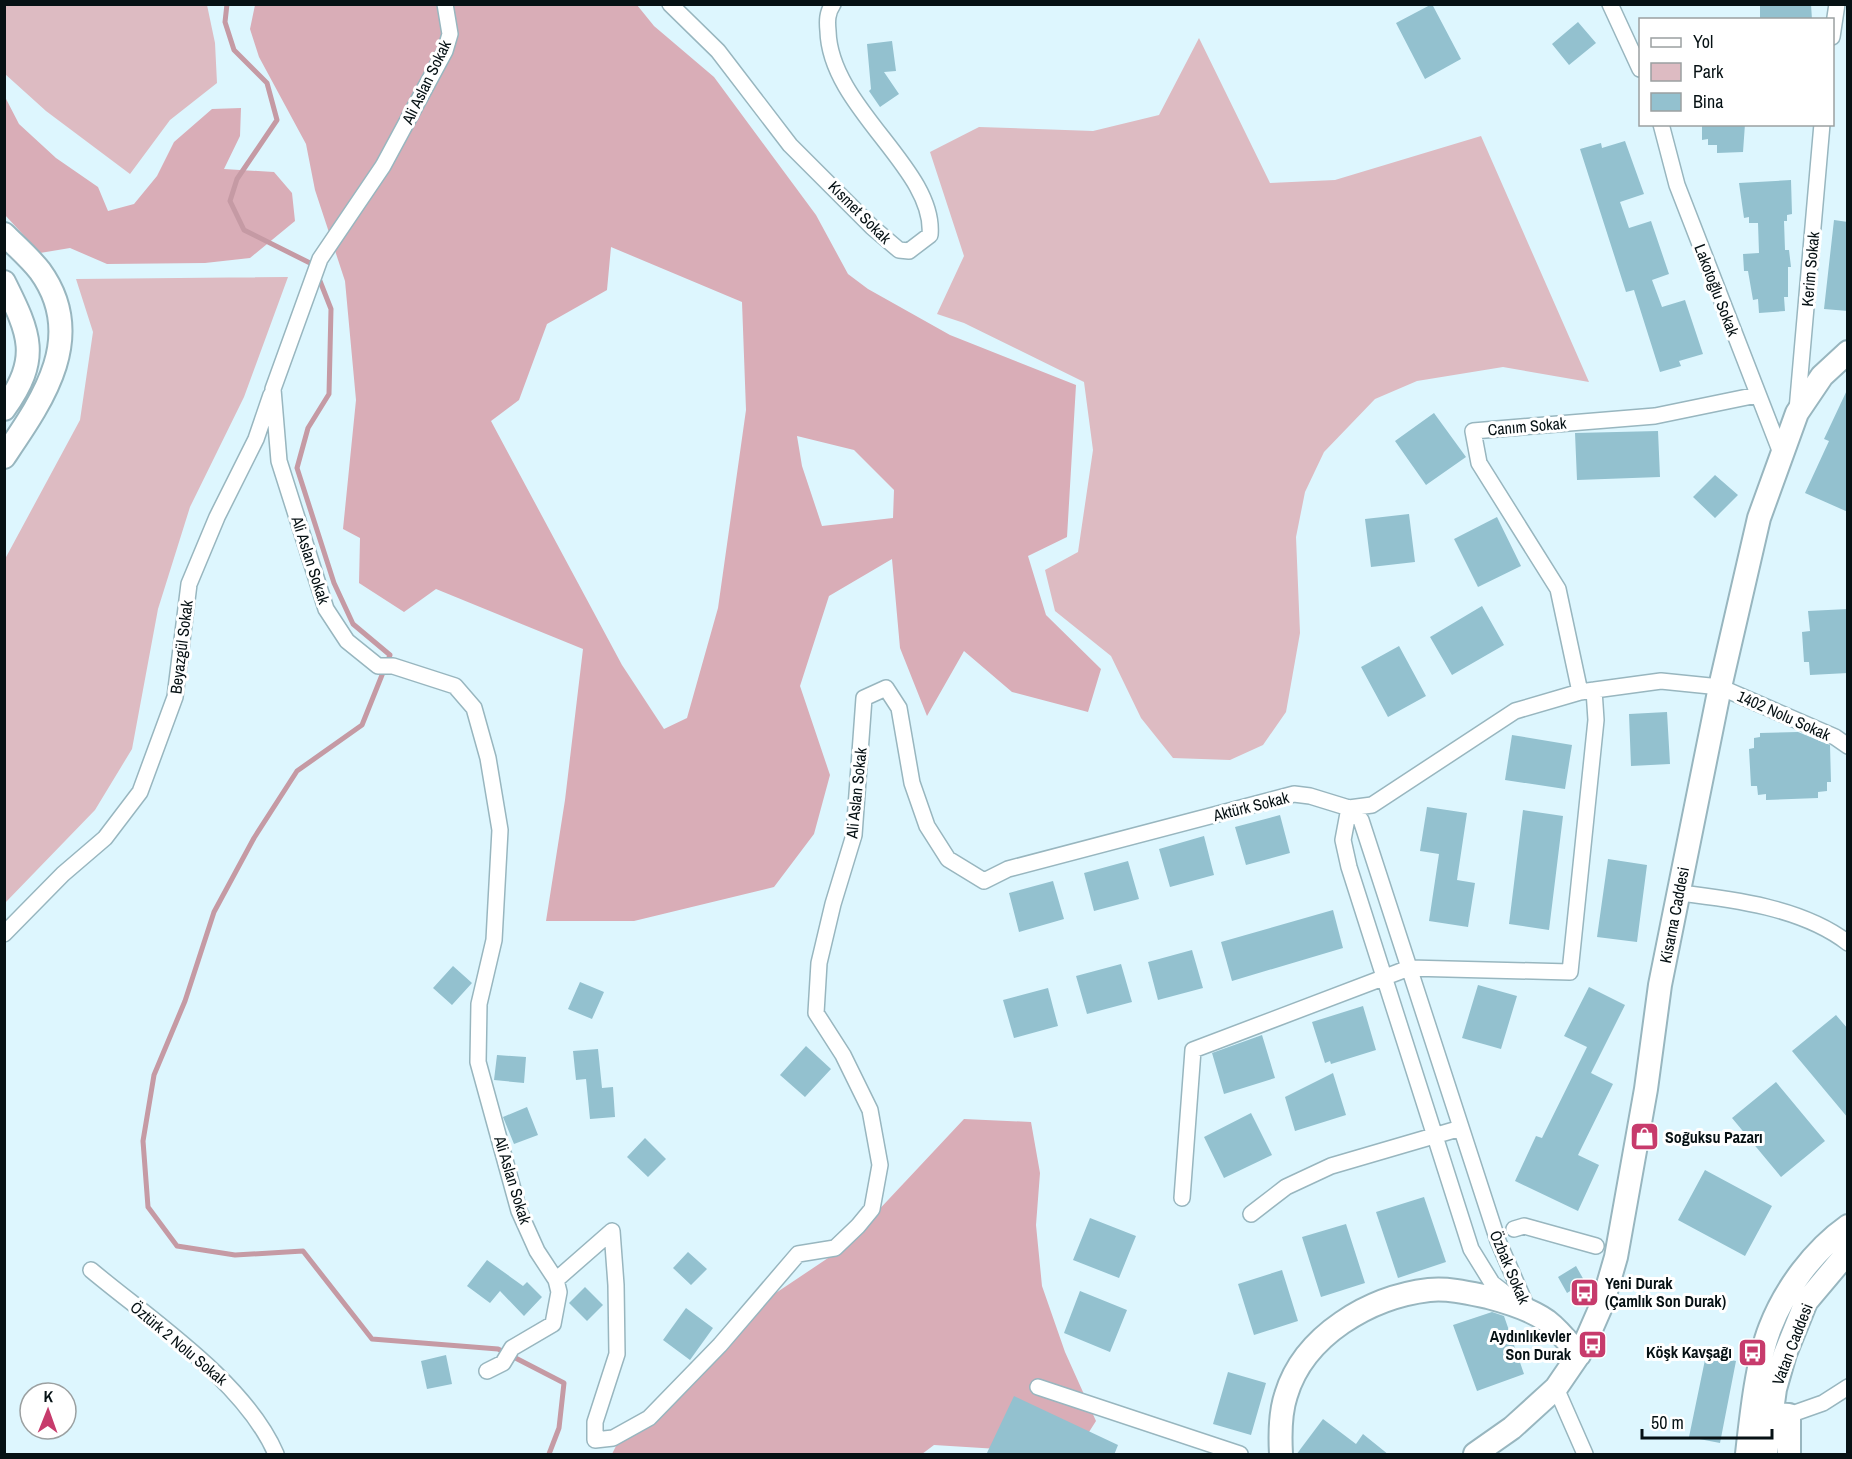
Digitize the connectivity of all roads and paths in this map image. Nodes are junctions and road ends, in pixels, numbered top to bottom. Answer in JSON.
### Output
{"nodes":[{"id":1,"x":445,"y":4,"type":"edge"},
{"id":2,"x":670,"y":4,"type":"edge"},
{"id":3,"x":833,"y":4,"type":"edge"},
{"id":4,"x":1610,"y":4,"type":"edge"},
{"id":5,"x":1837,"y":4,"type":"edge"},
{"id":6,"x":1834,"y":29,"type":"edge"},
{"id":7,"x":1639,"y":65,"type":"edge"},
{"id":8,"x":1661,"y":126,"type":"edge"},
{"id":9,"x":1822,"y":126,"type":"edge"},
{"id":10,"x":4,"y":234,"type":"edge"},
{"id":11,"x":4,"y":282,"type":"edge"},
{"id":12,"x":1848,"y":352,"type":"edge"},
{"id":13,"x":273,"y":389,"type":"junction"},
{"id":14,"x":1757,"y":395,"type":"junction"},
{"id":15,"x":4,"y":409,"type":"edge"},
{"id":16,"x":1797,"y":413,"type":"junction"},
{"id":17,"x":1781,"y":453,"type":"junction"},
{"id":18,"x":4,"y":457,"type":"edge"},
{"id":19,"x":1720,"y":687,"type":"junction"},
{"id":20,"x":886,"y":688,"type":"joint"},
{"id":21,"x":1587,"y":691,"type":"junction"},
{"id":22,"x":1848,"y":746,"type":"edge"},
{"id":23,"x":1348,"y":808,"type":"junction"},
{"id":24,"x":1679,"y":893,"type":"junction"},
{"id":25,"x":4,"y":934,"type":"edge"},
{"id":26,"x":1848,"y":943,"type":"edge"},
{"id":27,"x":1409,"y":968,"type":"junction"},
{"id":28,"x":1384,"y":977,"type":"junction"},
{"id":29,"x":1461,"y":1128,"type":"junction"},
{"id":30,"x":1435,"y":1135,"type":"junction"},
{"id":31,"x":1182,"y":1198,"type":"dead end"},
{"id":32,"x":1251,"y":1214,"type":"dead end"},
{"id":33,"x":1848,"y":1226,"type":"edge"},
{"id":34,"x":1514,"y":1229,"type":"dead end"},
{"id":35,"x":1596,"y":1246,"type":"dead end"},
{"id":36,"x":1848,"y":1252,"type":"edge"},
{"id":37,"x":91,"y":1270,"type":"dead end"},
{"id":38,"x":556,"y":1280,"type":"junction"},
{"id":39,"x":1529,"y":1312,"type":"junction"},
{"id":40,"x":1579,"y":1355,"type":"junction"},
{"id":41,"x":487,"y":1371,"type":"dead end"},
{"id":42,"x":1038,"y":1387,"type":"dead end"},
{"id":43,"x":1848,"y":1387,"type":"edge"},
{"id":44,"x":1556,"y":1388,"type":"junction"},
{"id":45,"x":1770,"y":1414,"type":"junction"},
{"id":46,"x":276,"y":1455,"type":"edge"},
{"id":47,"x":1240,"y":1455,"type":"edge"},
{"id":48,"x":1281,"y":1455,"type":"edge"},
{"id":49,"x":1475,"y":1455,"type":"edge"},
{"id":50,"x":1585,"y":1455,"type":"edge"},
{"id":51,"x":1747,"y":1455,"type":"edge"},
{"id":52,"x":1766,"y":1455,"type":"edge"},
{"id":53,"x":1790,"y":1455,"type":"edge"}],
"edges":[{"from":1,"to":13,"type":"street","name":"Ali Aslan Sokak"},
{"from":2,"to":3,"type":"street","name":"Kısmet Sokak"},
{"from":4,"to":7,"type":"street"},
{"from":5,"to":6,"type":"street"},
{"from":8,"to":14,"type":"street","name":"Lakotoğlu Sokak"},
{"from":9,"to":16,"type":"street","name":"Kerim Sokak"},
{"from":10,"to":18,"type":"street"},
{"from":11,"to":15,"type":"street"},
{"from":12,"to":16,"type":"street","name":"Kisarna Caddesi"},
{"from":13,"to":25,"type":"street","name":"Beyazgül Sokak"},
{"from":13,"to":38,"type":"street","name":"Ali Aslan Sokak"},
{"from":14,"to":17,"type":"street","name":"Lakotoğlu Sokak"},
{"from":14,"to":21,"type":"street","name":"Canım Sokak"},
{"from":16,"to":17,"type":"street","name":"Kisarna Caddesi"},
{"from":17,"to":19,"type":"street","name":"Kisarna Caddesi"},
{"from":19,"to":21,"type":"street","name":"Aktürk Sokak"},
{"from":19,"to":22,"type":"street","name":"1402 Nolu Sokak"},
{"from":19,"to":24,"type":"street","name":"Kisarna Caddesi"},
{"from":20,"to":23,"type":"street","name":"Aktürk Sokak"},
{"from":20,"to":38,"type":"street","name":"Ali Aslan Sokak"},
{"from":21,"to":23,"type":"street","name":"Aktürk Sokak"},
{"from":21,"to":27,"type":"street"},
{"from":23,"to":27,"type":"street","name":"Özbak Sokak"},
{"from":23,"to":28,"type":"street","name":"Özbak Sokak"},
{"from":24,"to":26,"type":"street"},
{"from":24,"to":40,"type":"street","name":"Kisarna Caddesi"},
{"from":27,"to":28,"type":"street"},
{"from":27,"to":29,"type":"street","name":"Özbak Sokak"},
{"from":28,"to":30,"type":"street","name":"Özbak Sokak"},
{"from":28,"to":31,"type":"street"},
{"from":29,"to":30,"type":"street"},
{"from":29,"to":39,"type":"street","name":"Özbak Sokak"},
{"from":30,"to":32,"type":"street"},
{"from":30,"to":39,"type":"street","name":"Özbak Sokak"},
{"from":33,"to":45,"type":"street","name":"Vatan Caddesi"},
{"from":34,"to":35,"type":"street"},
{"from":36,"to":45,"type":"street","name":"Vatan Caddesi"},
{"from":37,"to":46,"type":"street","name":"Öztürk 2 Nolu Sokak"},
{"from":38,"to":41,"type":"street"},
{"from":39,"to":40,"type":"street"},
{"from":39,"to":48,"type":"street"},
{"from":40,"to":44,"type":"street","name":"Kisarna Caddesi"},
{"from":42,"to":47,"type":"street"},
{"from":43,"to":45,"type":"street"},
{"from":44,"to":49,"type":"street","name":"Kisarna Caddesi"},
{"from":44,"to":50,"type":"street"},
{"from":45,"to":51,"type":"street","name":"Vatan Caddesi"},
{"from":45,"to":52,"type":"street","name":"Vatan Caddesi"},
{"from":45,"to":53,"type":"street"}]}
